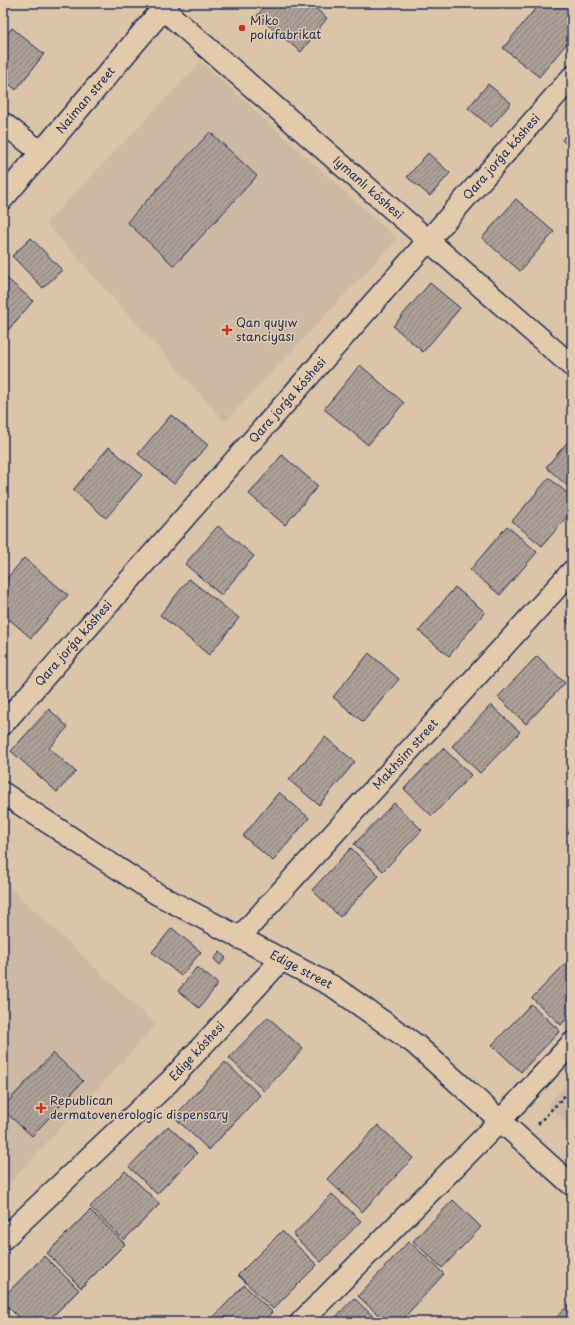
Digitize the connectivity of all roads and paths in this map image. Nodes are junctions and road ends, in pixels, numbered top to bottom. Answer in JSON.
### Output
{"nodes":[{"id":1,"x":166,"y":6,"type":"edge"},
{"id":2,"x":572,"y":77,"type":"edge"},
{"id":3,"x":3,"y":123,"type":"edge"},
{"id":4,"x":42,"y":153,"type":"junction"},
{"id":5,"x":3,"y":198,"type":"edge"},
{"id":6,"x":428,"y":240,"type":"junction"},
{"id":7,"x":572,"y":366,"type":"edge"},
{"id":8,"x":572,"y":571,"type":"edge"},
{"id":9,"x":3,"y":724,"type":"edge"},
{"id":10,"x":3,"y":793,"type":"edge"},
{"id":11,"x":239,"y":938,"type":"junction"},
{"id":12,"x":282,"y":959,"type":"junction"},
{"id":13,"x":572,"y":1043,"type":"edge"},
{"id":14,"x":572,"y":1088,"type":"edge"},
{"id":15,"x":500,"y":1122,"type":"junction"},
{"id":16,"x":537,"y":1125,"type":"dead end"},
{"id":17,"x":572,"y":1185,"type":"edge"},
{"id":18,"x":3,"y":1239,"type":"edge"},
{"id":19,"x":301,"y":1322,"type":"edge"}],
"edges":[{"from":1,"to":4,"type":"main road","name":"Naiman street"},
{"from":1,"to":6,"type":"street","name":"Iymanlı kóshesi"},
{"from":2,"to":6,"type":"street","name":"Qara jorǵa kóshesi"},
{"from":3,"to":4,"type":"street"},
{"from":4,"to":5,"type":"main road","name":"Naiman street"},
{"from":6,"to":7,"type":"street","name":"Iymanlı kóshesi"},
{"from":6,"to":9,"type":"street","name":"Qara jorǵa kóshesi"},
{"from":8,"to":11,"type":"street","name":"Makhsim street"},
{"from":10,"to":11,"type":"street","name":"Edige street"},
{"from":11,"to":12,"type":"street","name":"Edige street"},
{"from":12,"to":15,"type":"street","name":"Edige street"},
{"from":12,"to":18,"type":"street","name":"Edige kóshesi"},
{"from":13,"to":15,"type":"street"},
{"from":14,"to":16,"type":"path"},
{"from":15,"to":17,"type":"street","name":"Edige street"},
{"from":15,"to":19,"type":"street"}]}
